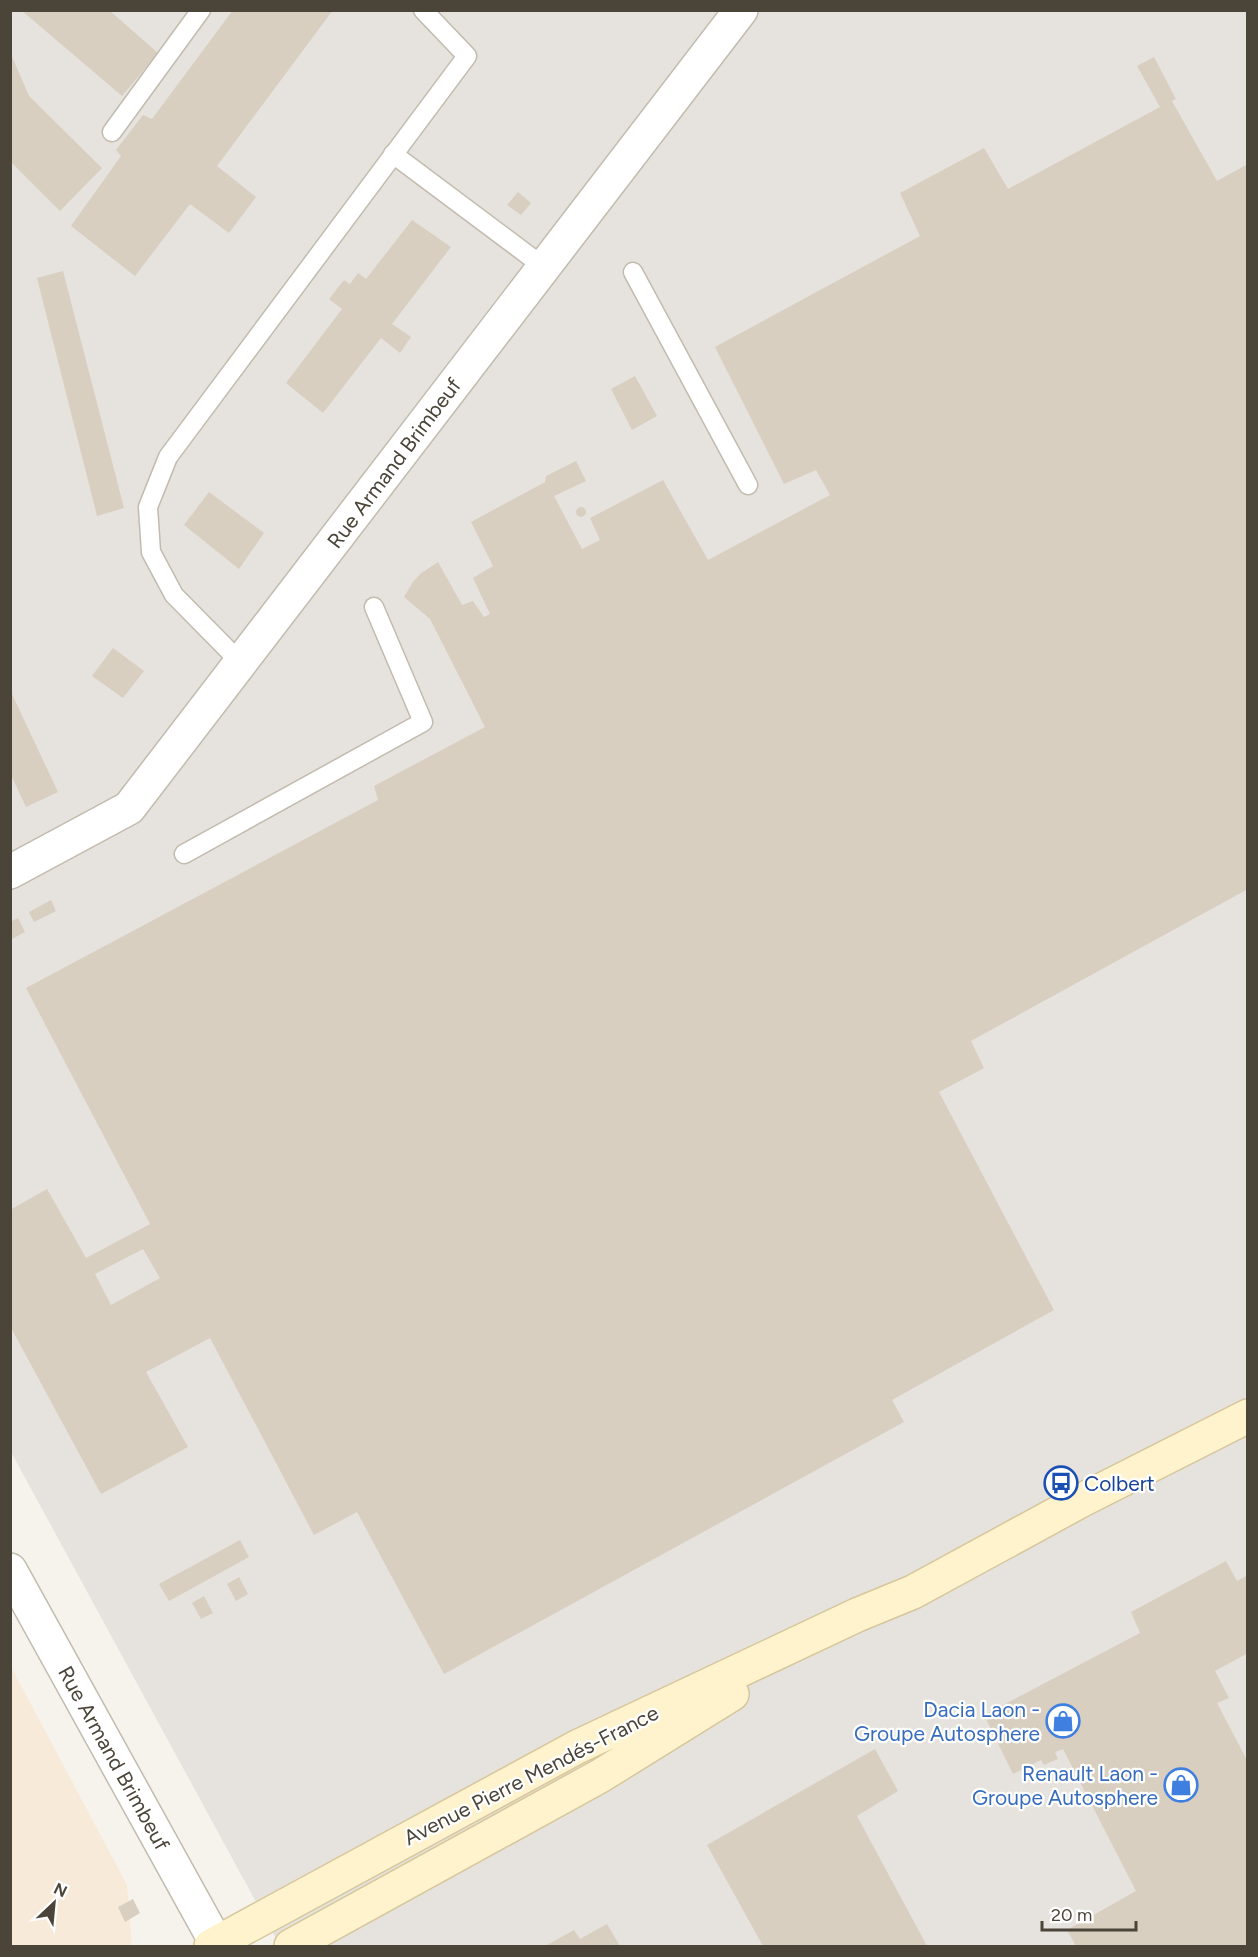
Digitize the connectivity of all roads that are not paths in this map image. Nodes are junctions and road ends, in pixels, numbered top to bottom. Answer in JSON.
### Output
{"nodes":[{"id":1,"x":201,"y":10,"type":"edge"},
{"id":2,"x":423,"y":10,"type":"edge"},
{"id":3,"x":741,"y":10,"type":"edge"},
{"id":4,"x":112,"y":132,"type":"dead end"},
{"id":5,"x":393,"y":154,"type":"junction"},
{"id":6,"x":544,"y":267,"type":"junction"},
{"id":7,"x":633,"y":272,"type":"dead end"},
{"id":8,"x":748,"y":485,"type":"dead end"},
{"id":9,"x":374,"y":607,"type":"dead end"},
{"id":10,"x":241,"y":663,"type":"junction"},
{"id":11,"x":184,"y":854,"type":"dead end"},
{"id":12,"x":10,"y":872,"type":"edge"},
{"id":13,"x":1248,"y":1416,"type":"edge"},
{"id":14,"x":10,"y":1570,"type":"edge"},
{"id":15,"x":857,"y":1615,"type":"junction"},
{"id":16,"x":215,"y":1946,"type":"edge"},
{"id":17,"x":291,"y":1947,"type":"edge"}],
"edges":[{"from":1,"to":4,"type":"lane"},
{"from":2,"to":5,"type":"lane"},
{"from":3,"to":6,"type":"street","name":"Rue Armand Brimbeuf"},
{"from":5,"to":6,"type":"lane"},
{"from":5,"to":10,"type":"lane"},
{"from":6,"to":10,"type":"street","name":"Rue Armand Brimbeuf"},
{"from":7,"to":8,"type":"lane"},
{"from":9,"to":11,"type":"lane"},
{"from":10,"to":12,"type":"street","name":"Rue Armand Brimbeuf"},
{"from":13,"to":15,"type":"main road","name":"Avenue Pierre Mendés-France"},
{"from":14,"to":16,"type":"street","name":"Rue Armand Brimbeuf"},
{"from":15,"to":16,"type":"main road","name":"Avenue Pierre Mendés-France"},
{"from":15,"to":17,"type":"main road","name":"Avenue Pierre Mendés-France"}]}
